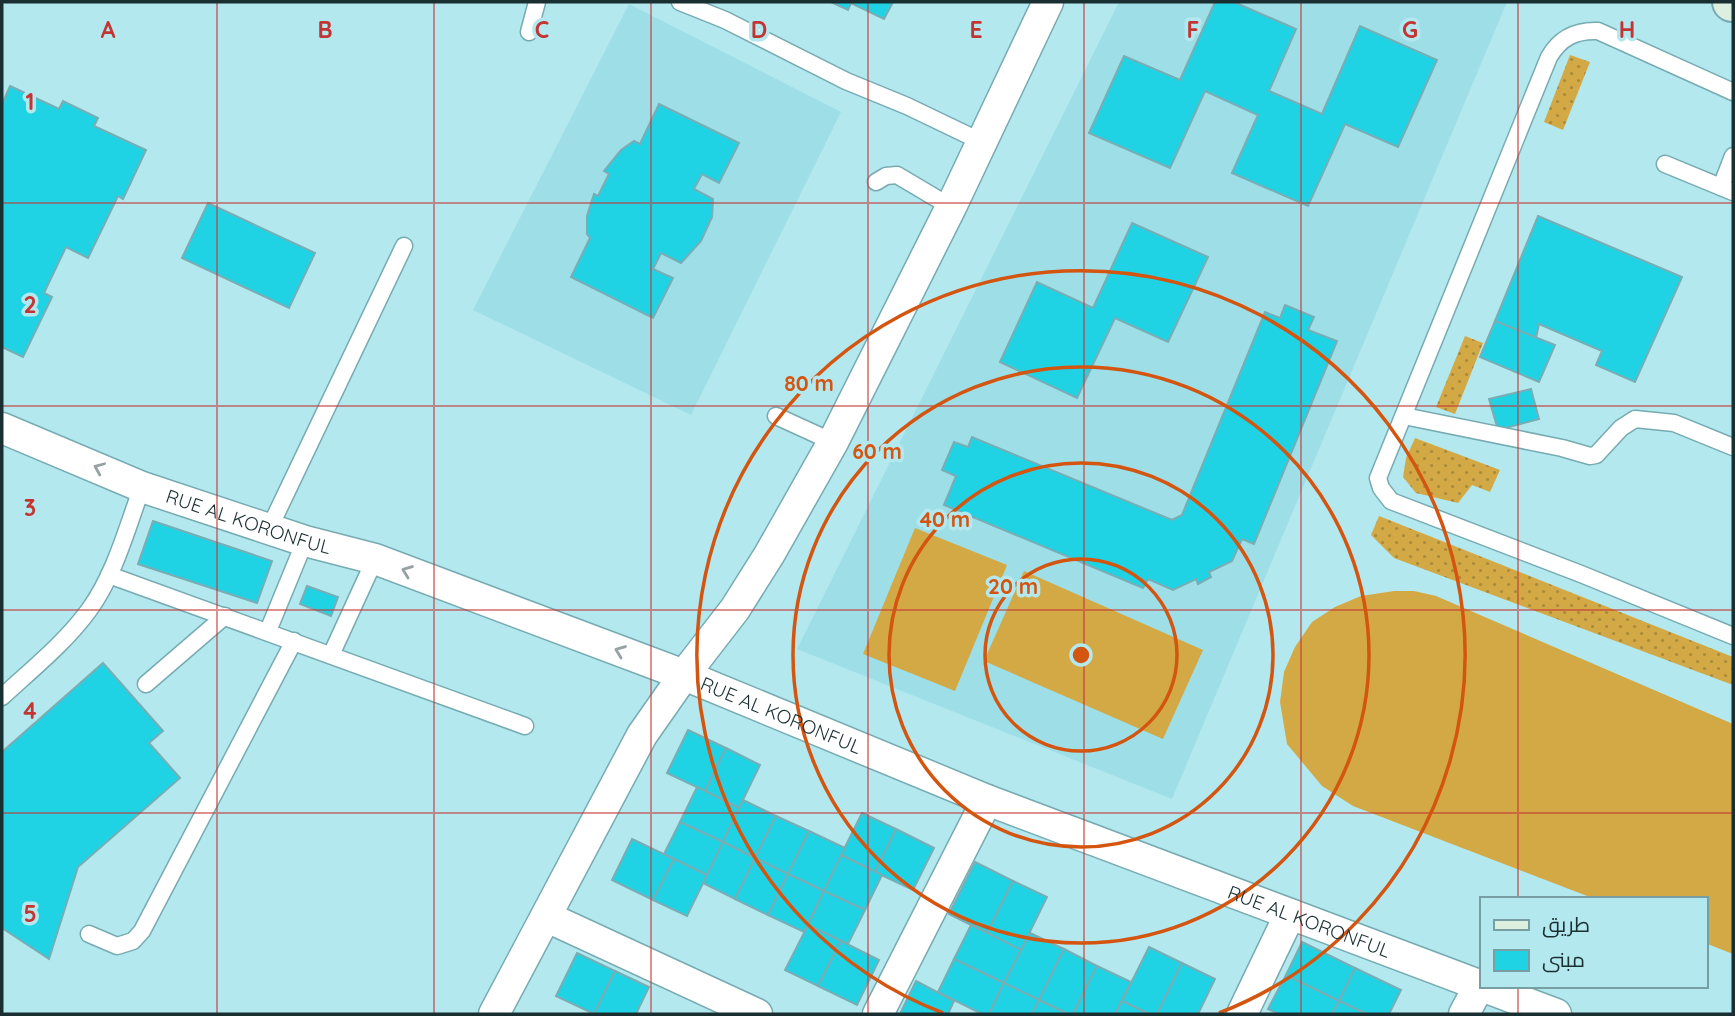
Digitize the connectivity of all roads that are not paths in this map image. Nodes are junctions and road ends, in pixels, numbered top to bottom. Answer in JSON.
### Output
{"nodes":[{"id":1,"x":537,"y":2,"type":"edge"},
{"id":2,"x":680,"y":2,"type":"edge"},
{"id":3,"x":1048,"y":2,"type":"edge"},
{"id":4,"x":528,"y":32,"type":"dead end"},
{"id":5,"x":1733,"y":92,"type":"edge"},
{"id":6,"x":982,"y":142,"type":"junction"},
{"id":7,"x":1733,"y":156,"type":"edge"},
{"id":8,"x":1665,"y":164,"type":"dead end"},
{"id":9,"x":876,"y":181,"type":"dead end"},
{"id":10,"x":1727,"y":190,"type":"edge"},
{"id":11,"x":951,"y":207,"type":"junction"},
{"id":12,"x":404,"y":246,"type":"dead end"},
{"id":13,"x":776,"y":416,"type":"dead end"},
{"id":14,"x":1404,"y":416,"type":"junction"},
{"id":15,"x":2,"y":428,"type":"edge"},
{"id":16,"x":833,"y":442,"type":"junction"},
{"id":17,"x":1733,"y":447,"type":"edge"},
{"id":18,"x":142,"y":487,"type":"junction"},
{"id":19,"x":269,"y":529,"type":"junction"},
{"id":20,"x":305,"y":541,"type":"junction"},
{"id":21,"x":375,"y":559,"type":"junction"},
{"id":22,"x":109,"y":575,"type":"junction"},
{"id":23,"x":225,"y":617,"type":"junction"},
{"id":24,"x":268,"y":631,"type":"junction"},
{"id":25,"x":1733,"y":636,"type":"edge"},
{"id":26,"x":294,"y":641,"type":"junction"},
{"id":27,"x":331,"y":655,"type":"junction"},
{"id":28,"x":684,"y":675,"type":"junction"},
{"id":29,"x":146,"y":684,"type":"dead end"},
{"id":30,"x":2,"y":696,"type":"edge"},
{"id":31,"x":525,"y":726,"type":"dead end"},
{"id":32,"x":987,"y":800,"type":"junction"},
{"id":33,"x":1290,"y":914,"type":"junction"},
{"id":34,"x":547,"y":917,"type":"junction"},
{"id":35,"x":89,"y":934,"type":"dead end"},
{"id":36,"x":1479,"y":986,"type":"joint"},
{"id":37,"x":1484,"y":988,"type":"edge"},
{"id":38,"x":494,"y":1014,"type":"edge"},
{"id":39,"x":757,"y":1014,"type":"edge"},
{"id":40,"x":877,"y":1014,"type":"edge"},
{"id":41,"x":1242,"y":1014,"type":"edge"},
{"id":42,"x":1464,"y":1014,"type":"edge"},
{"id":43,"x":1556,"y":1014,"type":"edge"}],
"edges":[{"from":1,"to":4,"type":"lane"},
{"from":2,"to":6,"type":"lane"},
{"from":3,"to":6,"type":"street"},
{"from":5,"to":14,"type":"lane"},
{"from":6,"to":11,"type":"street"},
{"from":7,"to":10,"type":"lane"},
{"from":8,"to":10,"type":"lane"},
{"from":9,"to":11,"type":"lane"},
{"from":11,"to":16,"type":"street"},
{"from":12,"to":19,"type":"lane"},
{"from":13,"to":16,"type":"lane"},
{"from":14,"to":17,"type":"lane"},
{"from":14,"to":25,"type":"lane"},
{"from":18,"to":15,"type":"street","name":"RUE AL KORONFUL","one_way":true},
{"from":16,"to":28,"type":"street"},
{"from":18,"to":19,"type":"street","name":"RUE AL KORONFUL"},
{"from":18,"to":22,"type":"lane"},
{"from":19,"to":20,"type":"street","name":"RUE AL KORONFUL"},
{"from":20,"to":21,"type":"street","name":"RUE AL KORONFUL"},
{"from":20,"to":24,"type":"lane"},
{"from":21,"to":27,"type":"lane"},
{"from":28,"to":21,"type":"street","name":"RUE AL KORONFUL","one_way":true},
{"from":22,"to":23,"type":"lane"},
{"from":22,"to":30,"type":"lane"},
{"from":23,"to":24,"type":"lane"},
{"from":23,"to":29,"type":"lane"},
{"from":24,"to":26,"type":"lane"},
{"from":26,"to":27,"type":"lane"},
{"from":26,"to":35,"type":"lane"},
{"from":27,"to":31,"type":"lane"},
{"from":28,"to":32,"type":"street","name":"RUE AL KORONFUL"},
{"from":28,"to":34,"type":"street"},
{"from":32,"to":33,"type":"street","name":"RUE AL KORONFUL"},
{"from":32,"to":40,"type":"street"},
{"from":33,"to":36,"type":"street","name":"RUE AL KORONFUL"},
{"from":33,"to":41,"type":"street"},
{"from":34,"to":38,"type":"street"},
{"from":34,"to":39,"type":"street"},
{"from":36,"to":42,"type":"street"},
{"from":37,"to":43,"type":"street","name":"RUE AL KORONFUL"}]}
